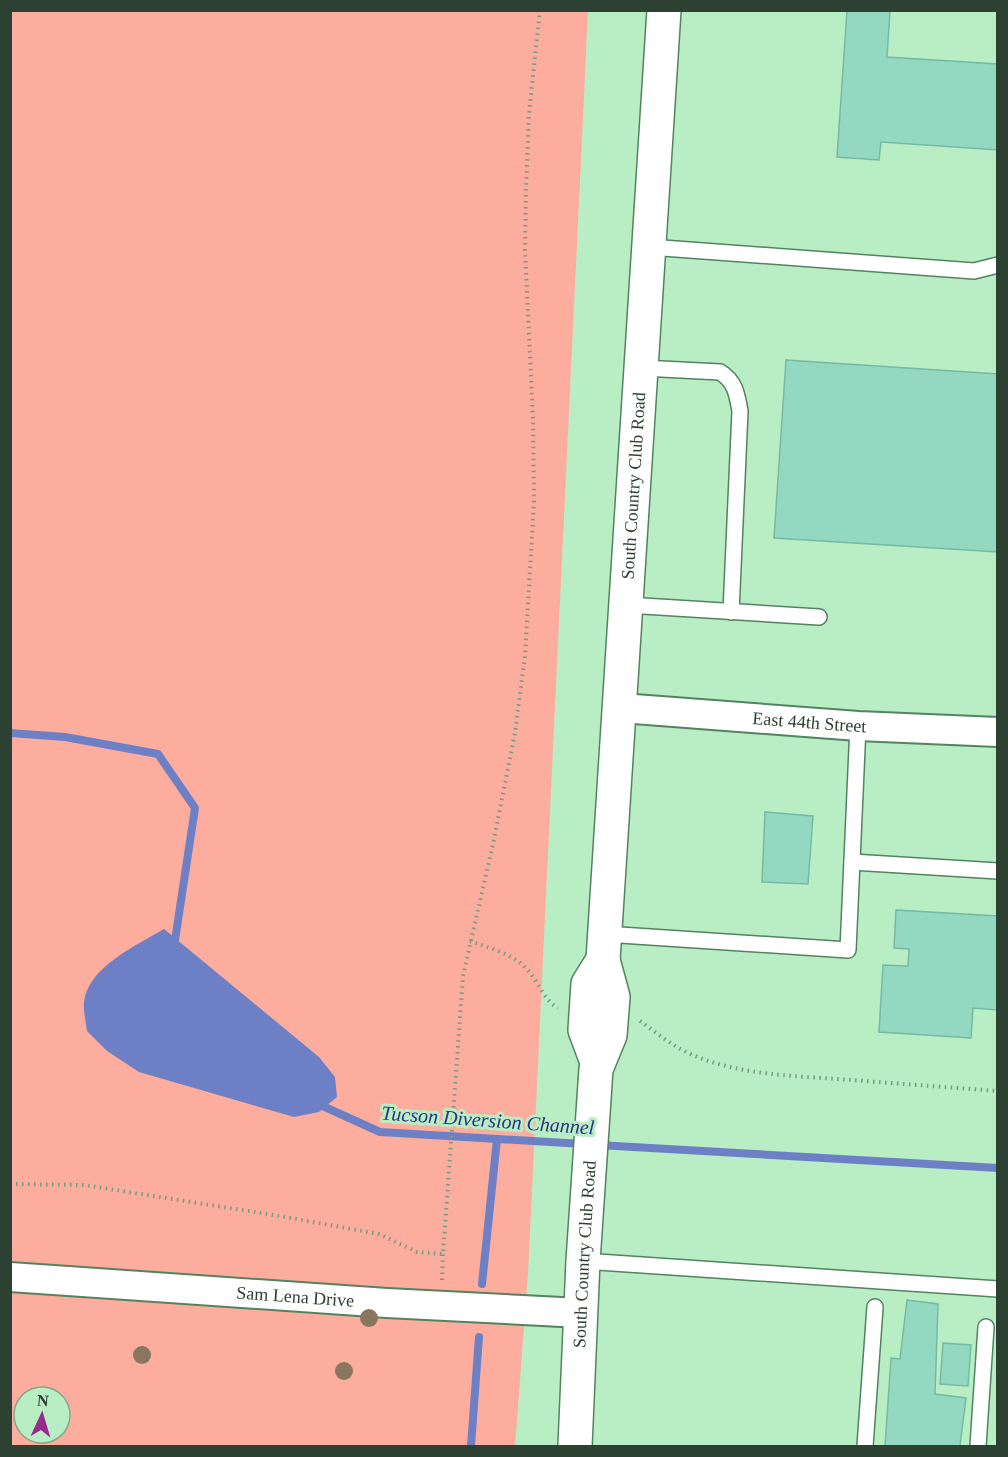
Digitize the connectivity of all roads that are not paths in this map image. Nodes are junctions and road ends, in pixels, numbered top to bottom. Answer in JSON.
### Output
{"nodes":[{"id":1,"x":664,"y":10,"type":"edge"},
{"id":2,"x":649,"y":247,"type":"junction"},
{"id":3,"x":998,"y":265,"type":"edge"},
{"id":4,"x":642,"y":368,"type":"junction"},
{"id":5,"x":627,"y":605,"type":"junction"},
{"id":6,"x":731,"y":612,"type":"junction"},
{"id":7,"x":819,"y":617,"type":"dead end"},
{"id":8,"x":621,"y":708,"type":"junction"},
{"id":9,"x":858,"y":726,"type":"junction"},
{"id":10,"x":998,"y":732,"type":"edge"},
{"id":11,"x":852,"y":862,"type":"junction"},
{"id":12,"x":998,"y":871,"type":"edge"},
{"id":13,"x":604,"y":947,"type":"junction"},
{"id":14,"x":584,"y":1247,"type":"junction"},
{"id":15,"x":10,"y":1277,"type":"edge"},
{"id":16,"x":998,"y":1289,"type":"edge"},
{"id":17,"x":875,"y":1307,"type":"dead end"},
{"id":18,"x":581,"y":1313,"type":"junction"},
{"id":19,"x":986,"y":1327,"type":"dead end"},
{"id":20,"x":575,"y":1446,"type":"edge"},
{"id":21,"x":865,"y":1446,"type":"edge"},
{"id":22,"x":978,"y":1446,"type":"edge"}],
"edges":[{"from":1,"to":2,"type":"street","name":"South Country Club Road"},
{"from":2,"to":3,"type":"lane"},
{"from":2,"to":4,"type":"street","name":"South Country Club Road"},
{"from":4,"to":5,"type":"street","name":"South Country Club Road"},
{"from":4,"to":6,"type":"lane"},
{"from":5,"to":6,"type":"lane"},
{"from":5,"to":8,"type":"street","name":"South Country Club Road"},
{"from":6,"to":7,"type":"lane"},
{"from":8,"to":9,"type":"street","name":"East 44th Street"},
{"from":8,"to":13,"type":"street","name":"South Country Club Road"},
{"from":9,"to":10,"type":"street","name":"East 44th Street"},
{"from":9,"to":11,"type":"lane"},
{"from":11,"to":12,"type":"lane"},
{"from":11,"to":13,"type":"lane"},
{"from":13,"to":14,"type":"street","name":"South Country Club Road"},
{"from":14,"to":16,"type":"lane"},
{"from":14,"to":18,"type":"street","name":"South Country Club Road"},
{"from":15,"to":18,"type":"street","name":"Sam Lena Drive"},
{"from":17,"to":21,"type":"lane"},
{"from":18,"to":20,"type":"street","name":"South Country Club Road"},
{"from":19,"to":22,"type":"lane"}]}
